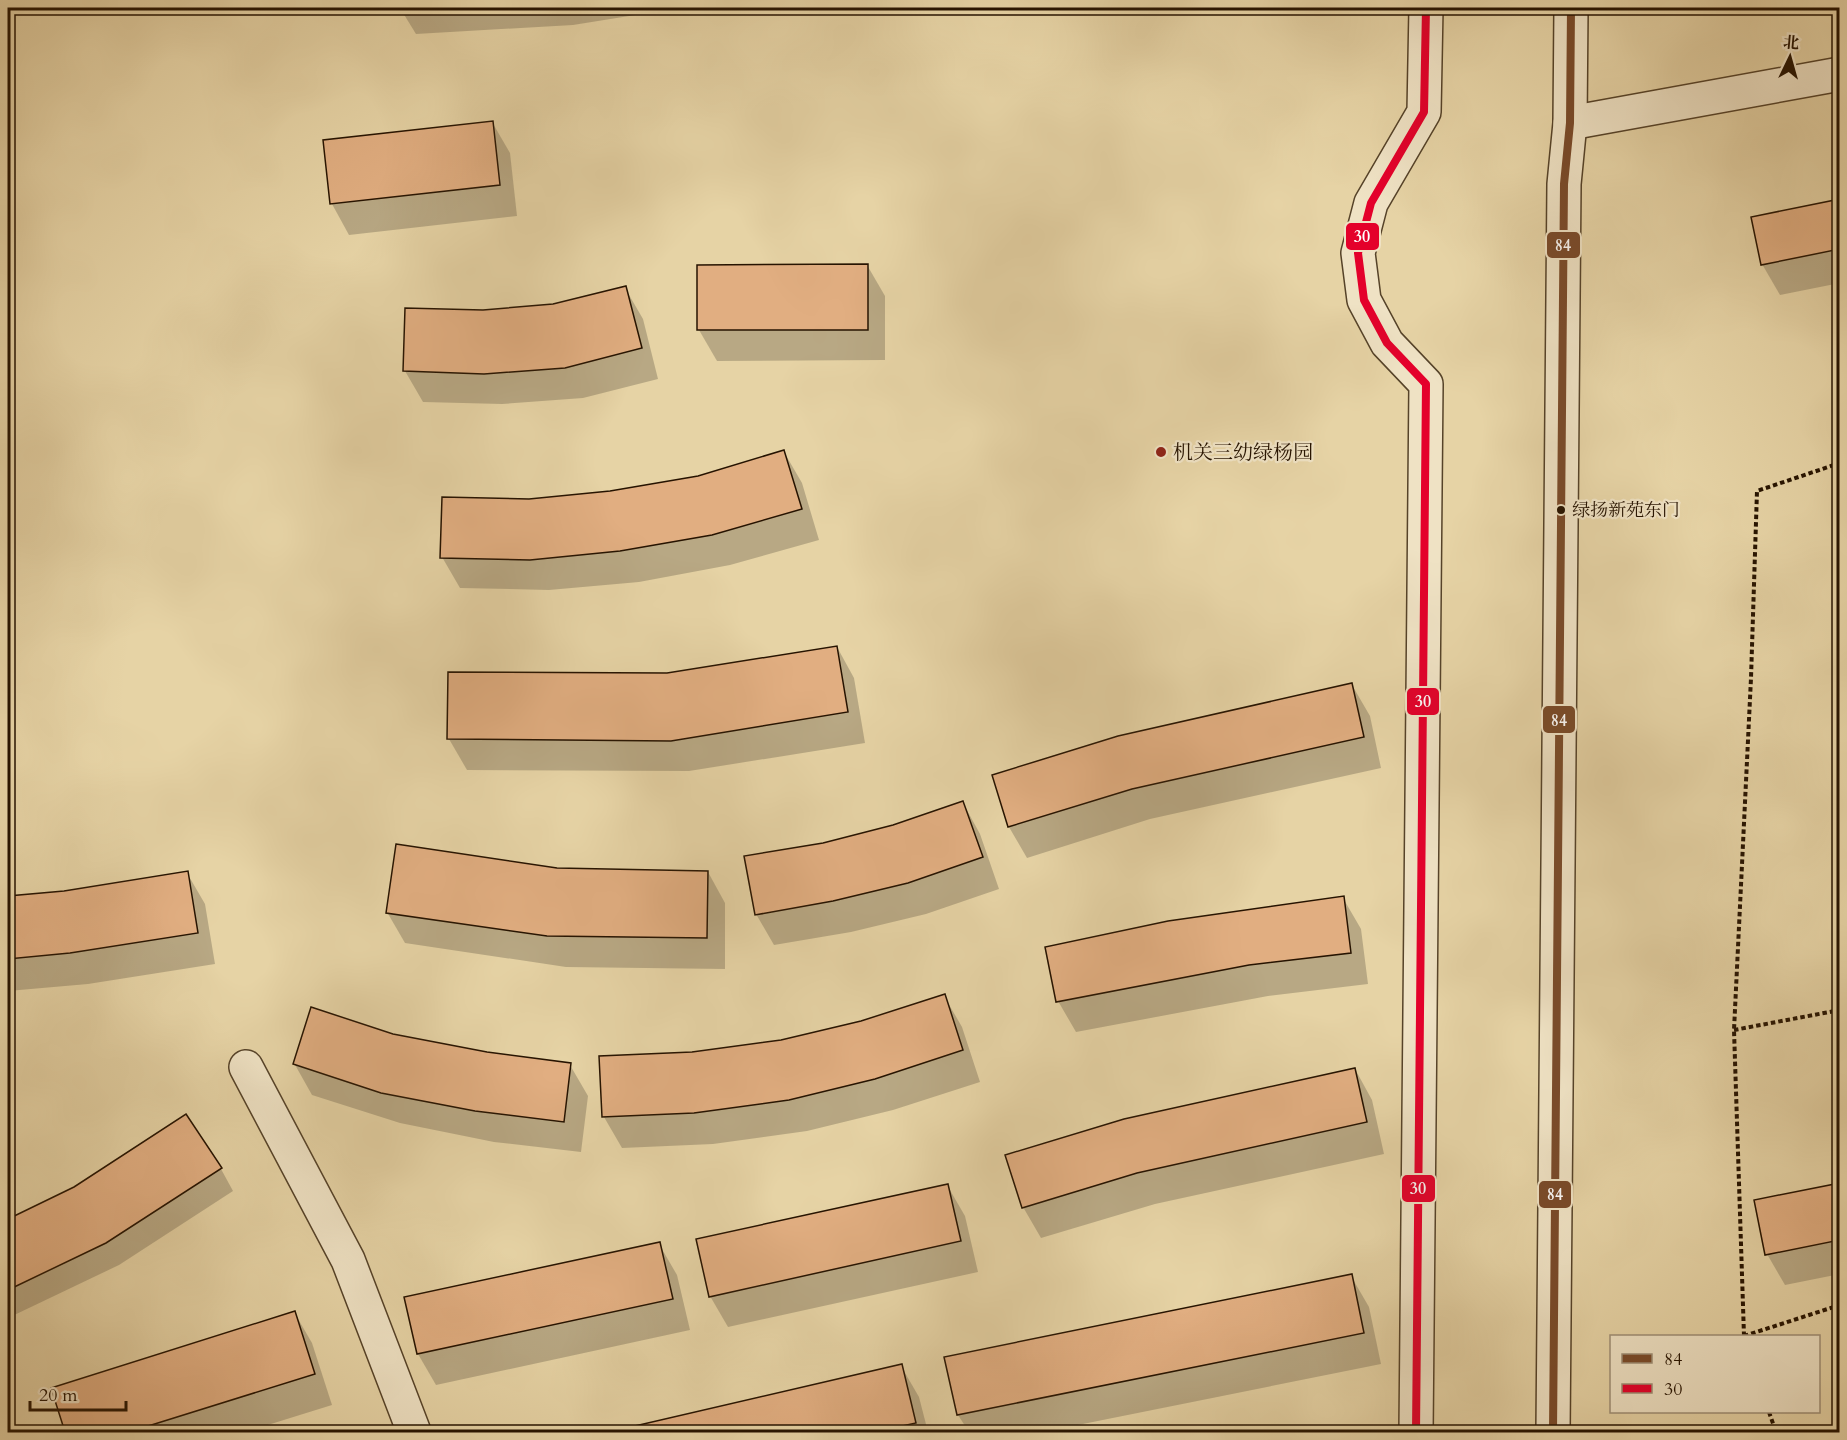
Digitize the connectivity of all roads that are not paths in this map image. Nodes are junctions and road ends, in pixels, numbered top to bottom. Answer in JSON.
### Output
{"nodes":[{"id":1,"x":1425,"y":8,"type":"edge"},
{"id":2,"x":1570,"y":8,"type":"edge"},
{"id":3,"x":1839,"y":74,"type":"edge"},
{"id":4,"x":1570,"y":123,"type":"junction"},
{"id":5,"x":246,"y":1068,"type":"dead end"},
{"id":6,"x":414,"y":1432,"type":"edge"},
{"id":7,"x":1416,"y":1432,"type":"edge"},
{"id":8,"x":1553,"y":1432,"type":"edge"}],
"edges":[{"from":1,"to":7,"type":"street"},
{"from":2,"to":4,"type":"street"},
{"from":3,"to":4,"type":"street"},
{"from":4,"to":8,"type":"street"},
{"from":5,"to":6,"type":"street"}]}
